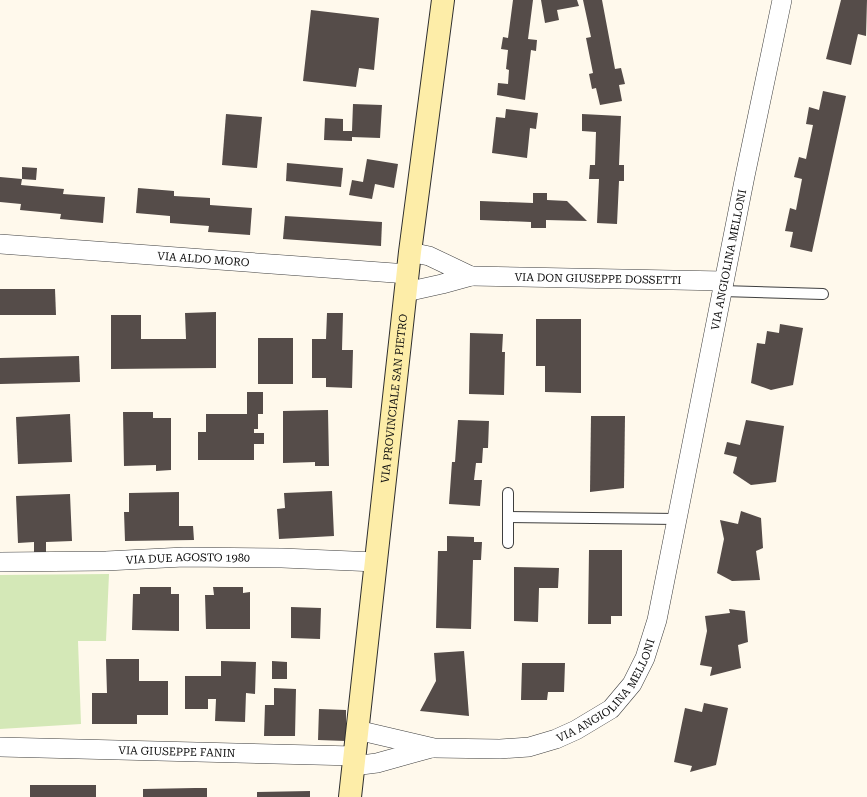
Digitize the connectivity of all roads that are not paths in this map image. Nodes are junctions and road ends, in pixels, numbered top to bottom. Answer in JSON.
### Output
{"nodes":[{"id":1,"x":443,"y":0,"type":"edge"},
{"id":2,"x":782,"y":0,"type":"edge"},
{"id":3,"x":0,"y":244,"type":"edge"},
{"id":4,"x":410,"y":252,"type":"junction"},
{"id":5,"x":471,"y":276,"type":"junction"},
{"id":6,"x":407,"y":283,"type":"junction"},
{"id":7,"x":723,"y":286,"type":"junction"},
{"id":8,"x":823,"y":294,"type":"dead end"},
{"id":9,"x":508,"y":493,"type":"dead end"},
{"id":10,"x":508,"y":517,"type":"junction"},
{"id":11,"x":677,"y":519,"type":"junction"},
{"id":12,"x":508,"y":543,"type":"dead end"},
{"id":13,"x":0,"y":562,"type":"edge"},
{"id":14,"x":376,"y":562,"type":"junction"},
{"id":15,"x":357,"y":730,"type":"junction"},
{"id":16,"x":0,"y":747,"type":"edge"},
{"id":17,"x":434,"y":748,"type":"junction"},
{"id":18,"x":354,"y":761,"type":"junction"},
{"id":19,"x":350,"y":797,"type":"edge"}],
"edges":[{"from":1,"to":4,"type":"main road","name":"VIA PROVINCIALE SAN PIETRO"},
{"from":2,"to":7,"type":"street","name":"VIA ANGIOLINA MELLONI"},
{"from":3,"to":6,"type":"street","name":"VIA ALDO MORO"},
{"from":4,"to":5,"type":"street","name":"VIA DON GIUSEPPE DOSSETTI"},
{"from":4,"to":6,"type":"main road","name":"VIA PROVINCIALE SAN PIETRO"},
{"from":5,"to":6,"type":"street","name":"VIA DON GIUSEPPE DOSSETTI"},
{"from":5,"to":7,"type":"street","name":"VIA DON GIUSEPPE DOSSETTI"},
{"from":6,"to":14,"type":"main road","name":"VIA PROVINCIALE SAN PIETRO"},
{"from":7,"to":8,"type":"lane"},
{"from":7,"to":11,"type":"street","name":"VIA ANGIOLINA MELLONI"},
{"from":9,"to":10,"type":"lane"},
{"from":10,"to":11,"type":"lane"},
{"from":10,"to":12,"type":"lane"},
{"from":11,"to":17,"type":"street","name":"VIA ANGIOLINA MELLONI"},
{"from":13,"to":14,"type":"street","name":"VIA DUE AGOSTO 1980"},
{"from":14,"to":15,"type":"main road","name":"VIA PROVINCIALE SAN PIETRO"},
{"from":15,"to":17,"type":"street","name":"VIA ANGIOLINA MELLONI"},
{"from":15,"to":18,"type":"main road","name":"VIA PROVINCIALE SAN PIETRO"},
{"from":16,"to":18,"type":"street","name":"VIA GIUSEPPE FANIN"},
{"from":17,"to":18,"type":"street","name":"VIA ANGIOLINA MELLONI"},
{"from":18,"to":19,"type":"main road","name":"VIA PROVINCIALE SAN PIETRO"}]}
